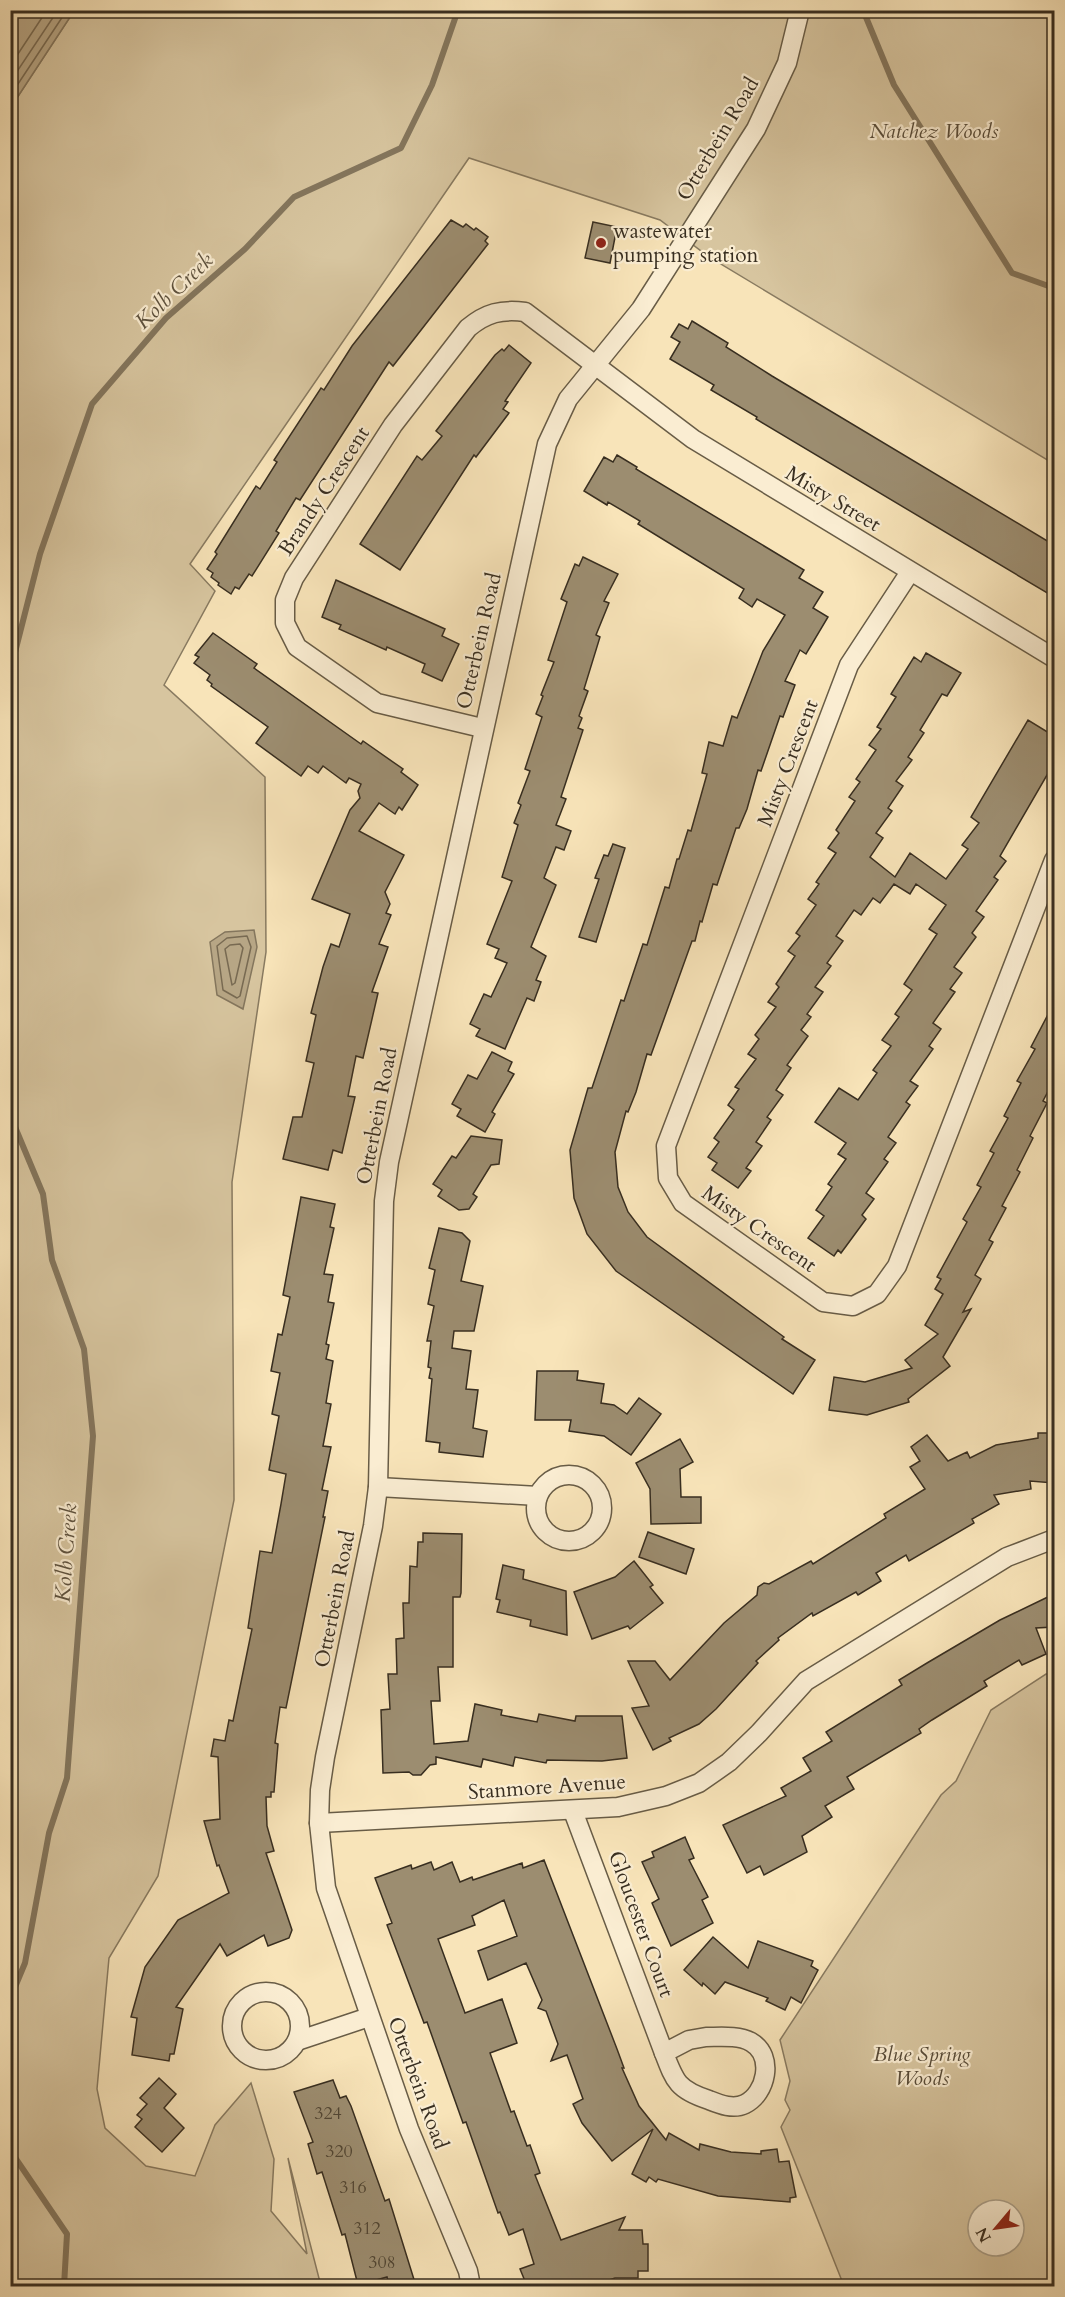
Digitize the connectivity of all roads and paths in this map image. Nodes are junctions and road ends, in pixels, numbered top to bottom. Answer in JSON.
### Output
{"nodes":[{"id":1,"x":800,"y":10,"type":"edge"},
{"id":2,"x":597,"y":366,"type":"junction"},
{"id":3,"x":910,"y":572,"type":"junction"},
{"id":4,"x":1054,"y":658,"type":"edge"},
{"id":5,"x":482,"y":728,"type":"junction"},
{"id":6,"x":1054,"y":860,"type":"edge"},
{"id":7,"x":378,"y":1486,"type":"junction"},
{"id":8,"x":538,"y":1496,"type":"dead end"},
{"id":9,"x":1054,"y":1539,"type":"edge"},
{"id":10,"x":573,"y":1811,"type":"junction"},
{"id":11,"x":319,"y":1823,"type":"junction"},
{"id":12,"x":369,"y":2017,"type":"junction"},
{"id":13,"x":297,"y":2041,"type":"dead end"},
{"id":14,"x":664,"y":2053,"type":"junction"},
{"id":15,"x":471,"y":2286,"type":"edge"}],
"edges":[{"from":1,"to":2,"type":"street","name":"Otterbein Road"},
{"from":2,"to":3,"type":"street","name":"Misty Street"},
{"from":2,"to":5,"type":"street","name":"Otterbein Road"},
{"from":2,"to":5,"type":"street","name":"Brandy Crescent"},
{"from":3,"to":4,"type":"street","name":"Misty Street"},
{"from":3,"to":6,"type":"street","name":"Misty Crescent"},
{"from":5,"to":7,"type":"street","name":"Otterbein Road"},
{"from":7,"to":8,"type":"street"},
{"from":7,"to":11,"type":"street","name":"Otterbein Road"},
{"from":9,"to":10,"type":"street","name":"Stanmore Avenue"},
{"from":10,"to":11,"type":"street","name":"Stanmore Avenue"},
{"from":10,"to":14,"type":"street","name":"Gloucester Court"},
{"from":11,"to":12,"type":"street","name":"Otterbein Road"},
{"from":12,"to":13,"type":"street"},
{"from":12,"to":15,"type":"street","name":"Otterbein Road"},
{"from":14,"to":14,"type":"street","name":"Gloucester Court"}]}
